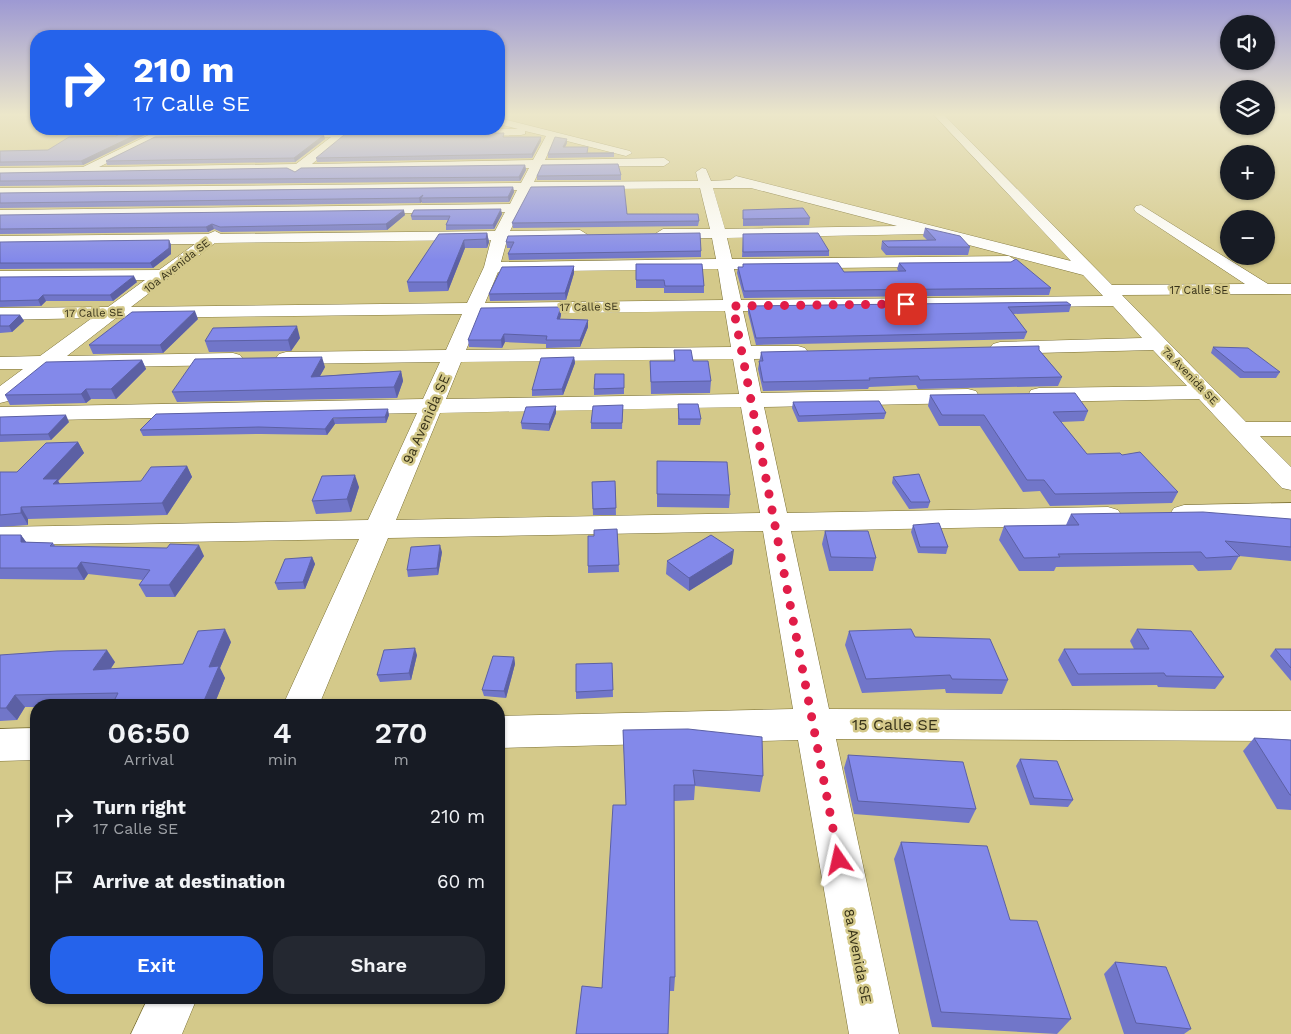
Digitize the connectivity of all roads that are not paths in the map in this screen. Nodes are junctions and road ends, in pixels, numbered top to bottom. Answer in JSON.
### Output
{"nodes":[{"id":1,"x":96,"y":163,"type":"edge"},
{"id":2,"x":305,"y":163,"type":"edge"},
{"id":3,"x":351,"y":163,"type":"edge"},
{"id":4,"x":535,"y":163,"type":"edge"},
{"id":5,"x":643,"y":163,"type":"edge"},
{"id":6,"x":661,"y":163,"type":"edge"},
{"id":7,"x":985,"y":163,"type":"edge"},
{"id":8,"x":299,"y":168,"type":"junction"},
{"id":9,"x":80,"y":171,"type":"junction"},
{"id":10,"x":688,"y":171,"type":"junction"},
{"id":11,"x":0,"y":172,"type":"edge"},
{"id":12,"x":526,"y":187,"type":"junction"},
{"id":13,"x":272,"y":189,"type":"junction"},
{"id":14,"x":0,"y":192,"type":"edge"},
{"id":15,"x":37,"y":192,"type":"junction"},
{"id":16,"x":513,"y":208,"type":"junction"},
{"id":17,"x":0,"y":209,"type":"edge"},
{"id":18,"x":1141,"y":209,"type":"dead end"},
{"id":19,"x":246,"y":211,"type":"junction"},
{"id":20,"x":0,"y":214,"type":"edge"},
{"id":21,"x":223,"y":230,"type":"junction"},
{"id":22,"x":924,"y":230,"type":"junction"},
{"id":23,"x":719,"y":233,"type":"junction"},
{"id":24,"x":650,"y":234,"type":"edge"},
{"id":25,"x":600,"y":235,"type":"edge"},
{"id":26,"x":500,"y":236,"type":"junction"},
{"id":27,"x":0,"y":242,"type":"edge"},
{"id":28,"x":1048,"y":260,"type":"junction"},
{"id":29,"x":725,"y":265,"type":"junction"},
{"id":30,"x":492,"y":267,"type":"junction"},
{"id":31,"x":1088,"y":271,"type":"junction"},
{"id":32,"x":165,"y":275,"type":"junction"},
{"id":33,"x":0,"y":276,"type":"edge"},
{"id":34,"x":1265,"y":289,"type":"junction"},
{"id":35,"x":1291,"y":289,"type":"edge"},
{"id":36,"x":1113,"y":296,"type":"junction"},
{"id":37,"x":1291,"y":305,"type":"edge"},
{"id":38,"x":733,"y":306,"type":"junction"},
{"id":39,"x":474,"y":309,"type":"junction"},
{"id":40,"x":115,"y":313,"type":"junction"},
{"id":41,"x":0,"y":314,"type":"edge"},
{"id":42,"x":1159,"y":344,"type":"junction"},
{"id":43,"x":980,"y":348,"type":"edge"},
{"id":44,"x":822,"y":352,"type":"edge"},
{"id":45,"x":742,"y":353,"type":"junction"},
{"id":46,"x":453,"y":356,"type":"junction"},
{"id":47,"x":0,"y":362,"type":"edge"},
{"id":48,"x":48,"y":362,"type":"junction"},
{"id":49,"x":1205,"y":392,"type":"junction"},
{"id":50,"x":1018,"y":395,"type":"edge"},
{"id":51,"x":0,"y":396,"type":"edge"},
{"id":52,"x":988,"y":396,"type":"edge"},
{"id":53,"x":751,"y":400,"type":"junction"},
{"id":54,"x":431,"y":406,"type":"junction"},
{"id":55,"x":0,"y":414,"type":"edge"},
{"id":56,"x":1240,"y":429,"type":"junction"},
{"id":57,"x":1291,"y":429,"type":"edge"},
{"id":58,"x":1291,"y":482,"type":"edge"},
{"id":59,"x":1291,"y":512,"type":"edge"},
{"id":60,"x":1162,"y":514,"type":"edge"},
{"id":61,"x":1132,"y":515,"type":"edge"},
{"id":62,"x":774,"y":523,"type":"junction"},
{"id":63,"x":377,"y":530,"type":"junction"},
{"id":64,"x":0,"y":536,"type":"edge"},
{"id":65,"x":304,"y":699,"type":"edge"},
{"id":66,"x":812,"y":724,"type":"junction"},
{"id":67,"x":1291,"y":726,"type":"edge"},
{"id":68,"x":505,"y":732,"type":"edge"},
{"id":69,"x":30,"y":744,"type":"edge"},
{"id":70,"x":0,"y":745,"type":"edge"},
{"id":71,"x":169,"y":1004,"type":"edge"},
{"id":72,"x":156,"y":1034,"type":"edge"},
{"id":73,"x":874,"y":1034,"type":"edge"}],
"edges":[{"from":1,"to":9,"type":"street"},
{"from":2,"to":8,"type":"street","name":"10a Avenida SE"},
{"from":3,"to":8,"type":"street"},
{"from":4,"to":12,"type":"street","name":"9a Avenida SE"},
{"from":5,"to":10,"type":"street"},
{"from":6,"to":10,"type":"street"},
{"from":7,"to":31,"type":"street","name":"7a Avenida SE"},
{"from":8,"to":9,"type":"street"},
{"from":8,"to":13,"type":"street","name":"10a Avenida SE"},
{"from":9,"to":11,"type":"street"},
{"from":9,"to":15,"type":"street"},
{"from":10,"to":12,"type":"street"},
{"from":10,"to":22,"type":"street"},
{"from":10,"to":23,"type":"street","name":"8a Avenida SE"},
{"from":12,"to":13,"type":"street"},
{"from":12,"to":16,"type":"street","name":"9a Avenida SE"},
{"from":13,"to":15,"type":"street"},
{"from":13,"to":19,"type":"street","name":"10a Avenida SE"},
{"from":14,"to":15,"type":"street"},
{"from":15,"to":17,"type":"street"},
{"from":16,"to":19,"type":"street"},
{"from":16,"to":26,"type":"street","name":"9a Avenida SE"},
{"from":18,"to":34,"type":"street"},
{"from":19,"to":20,"type":"street"},
{"from":19,"to":21,"type":"street","name":"10a Avenida SE"},
{"from":21,"to":26,"type":"street"},
{"from":21,"to":27,"type":"street"},
{"from":21,"to":32,"type":"street","name":"10a Avenida SE"},
{"from":22,"to":23,"type":"street"},
{"from":22,"to":28,"type":"street"},
{"from":23,"to":24,"type":"street"},
{"from":23,"to":29,"type":"street","name":"8a Avenida SE"},
{"from":25,"to":26,"type":"street"},
{"from":26,"to":30,"type":"street","name":"9a Avenida SE"},
{"from":28,"to":29,"type":"street"},
{"from":28,"to":31,"type":"street"},
{"from":29,"to":30,"type":"street"},
{"from":29,"to":38,"type":"street","name":"8a Avenida SE"},
{"from":30,"to":39,"type":"street","name":"9a Avenida SE"},
{"from":31,"to":36,"type":"street","name":"7a Avenida SE"},
{"from":32,"to":33,"type":"street"},
{"from":32,"to":40,"type":"street","name":"10a Avenida SE"},
{"from":34,"to":35,"type":"street","name":"17 Calle SE"},
{"from":34,"to":36,"type":"street","name":"17 Calle SE"},
{"from":34,"to":37,"type":"street"},
{"from":36,"to":38,"type":"street","name":"17 Calle SE"},
{"from":36,"to":42,"type":"street","name":"7a Avenida SE"},
{"from":38,"to":39,"type":"street","name":"17 Calle SE"},
{"from":38,"to":45,"type":"street","name":"8a Avenida SE"},
{"from":39,"to":40,"type":"street","name":"17 Calle SE"},
{"from":39,"to":46,"type":"street","name":"9a Avenida SE"},
{"from":40,"to":41,"type":"street","name":"17 Calle SE"},
{"from":40,"to":48,"type":"street","name":"10a Avenida SE"},
{"from":42,"to":43,"type":"street"},
{"from":42,"to":49,"type":"street","name":"7a Avenida SE"},
{"from":44,"to":45,"type":"street"},
{"from":45,"to":46,"type":"street"},
{"from":45,"to":53,"type":"street","name":"8a Avenida SE"},
{"from":46,"to":48,"type":"street"},
{"from":46,"to":54,"type":"street","name":"9a Avenida SE"},
{"from":47,"to":48,"type":"street"},
{"from":48,"to":51,"type":"street","name":"10a Avenida SE"},
{"from":49,"to":50,"type":"street"},
{"from":49,"to":56,"type":"street","name":"7a Avenida SE"},
{"from":52,"to":53,"type":"street"},
{"from":53,"to":54,"type":"street"},
{"from":53,"to":62,"type":"street","name":"8a Avenida SE"},
{"from":54,"to":55,"type":"street"},
{"from":54,"to":63,"type":"street","name":"9a Avenida SE"},
{"from":56,"to":57,"type":"street"},
{"from":56,"to":58,"type":"street","name":"7a Avenida SE"},
{"from":59,"to":60,"type":"street"},
{"from":61,"to":62,"type":"street"},
{"from":62,"to":63,"type":"street"},
{"from":62,"to":66,"type":"street","name":"8a Avenida SE"},
{"from":63,"to":64,"type":"street"},
{"from":63,"to":65,"type":"street","name":"9a Avenida SE"},
{"from":66,"to":67,"type":"street","name":"15 Calle SE"},
{"from":66,"to":68,"type":"street","name":"15 Calle SE"},
{"from":66,"to":73,"type":"street","name":"8a Avenida SE"},
{"from":69,"to":70,"type":"street"},
{"from":71,"to":72,"type":"street"}]}
